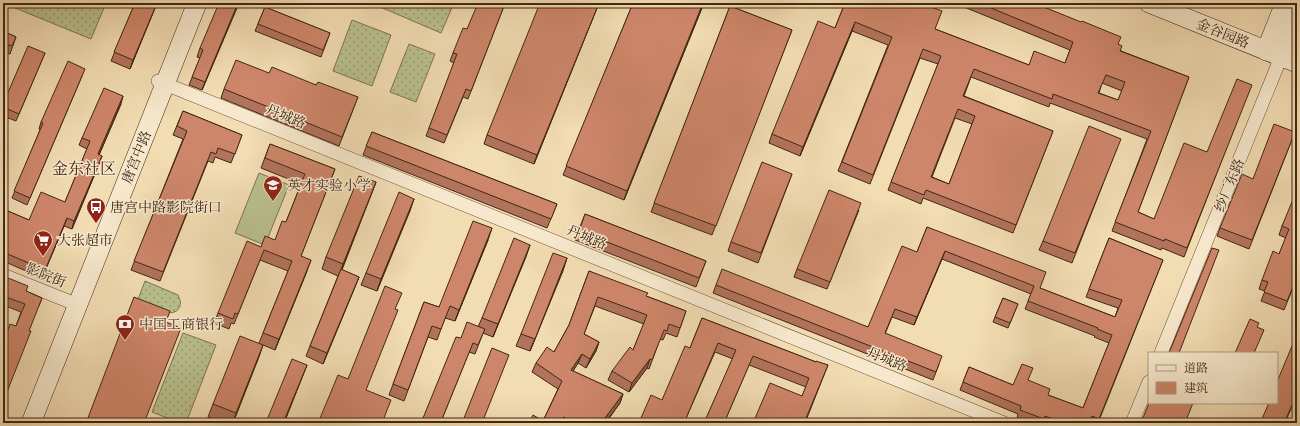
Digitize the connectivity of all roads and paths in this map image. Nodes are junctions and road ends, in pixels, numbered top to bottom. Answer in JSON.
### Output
{"nodes":[{"id":1,"x":189,"y":3,"type":"edge"},
{"id":2,"x":197,"y":3,"type":"edge"},
{"id":3,"x":1149,"y":3,"type":"edge"},
{"id":4,"x":1176,"y":3,"type":"edge"},
{"id":5,"x":1285,"y":3,"type":"edge"},
{"id":6,"x":1297,"y":16,"type":"edge"},
{"id":7,"x":1283,"y":51,"type":"edge"},
{"id":8,"x":161,"y":83,"type":"junction"},
{"id":9,"x":3,"y":275,"type":"edge"},
{"id":10,"x":74,"y":304,"type":"junction"},
{"id":11,"x":1161,"y":352,"type":"edge"},
{"id":12,"x":1148,"y":384,"type":"edge"},
{"id":13,"x":24,"y":423,"type":"edge"},
{"id":14,"x":31,"y":423,"type":"edge"},
{"id":15,"x":1004,"y":423,"type":"edge"},
{"id":16,"x":1132,"y":423,"type":"edge"}],
"edges":[{"from":1,"to":8,"type":"main road","name":"唐宫中路"},
{"from":2,"to":8,"type":"main road","name":"唐宫中路"},
{"from":3,"to":7,"type":"main road","name":"金谷园路"},
{"from":4,"to":7,"type":"main road","name":"金谷园路"},
{"from":5,"to":7,"type":"main road","name":"纱厂东路"},
{"from":6,"to":7,"type":"main road","name":"纱厂东路"},
{"from":7,"to":11,"type":"street","name":"纱厂东路"},
{"from":8,"to":10,"type":"main road","name":"唐宫中路"},
{"from":8,"to":15,"type":"street","name":"丹城路"},
{"from":9,"to":10,"type":"street","name":"影院街"},
{"from":10,"to":13,"type":"main road","name":"唐宫中路"},
{"from":10,"to":14,"type":"main road","name":"唐宫中路"},
{"from":12,"to":16,"type":"street"}]}
